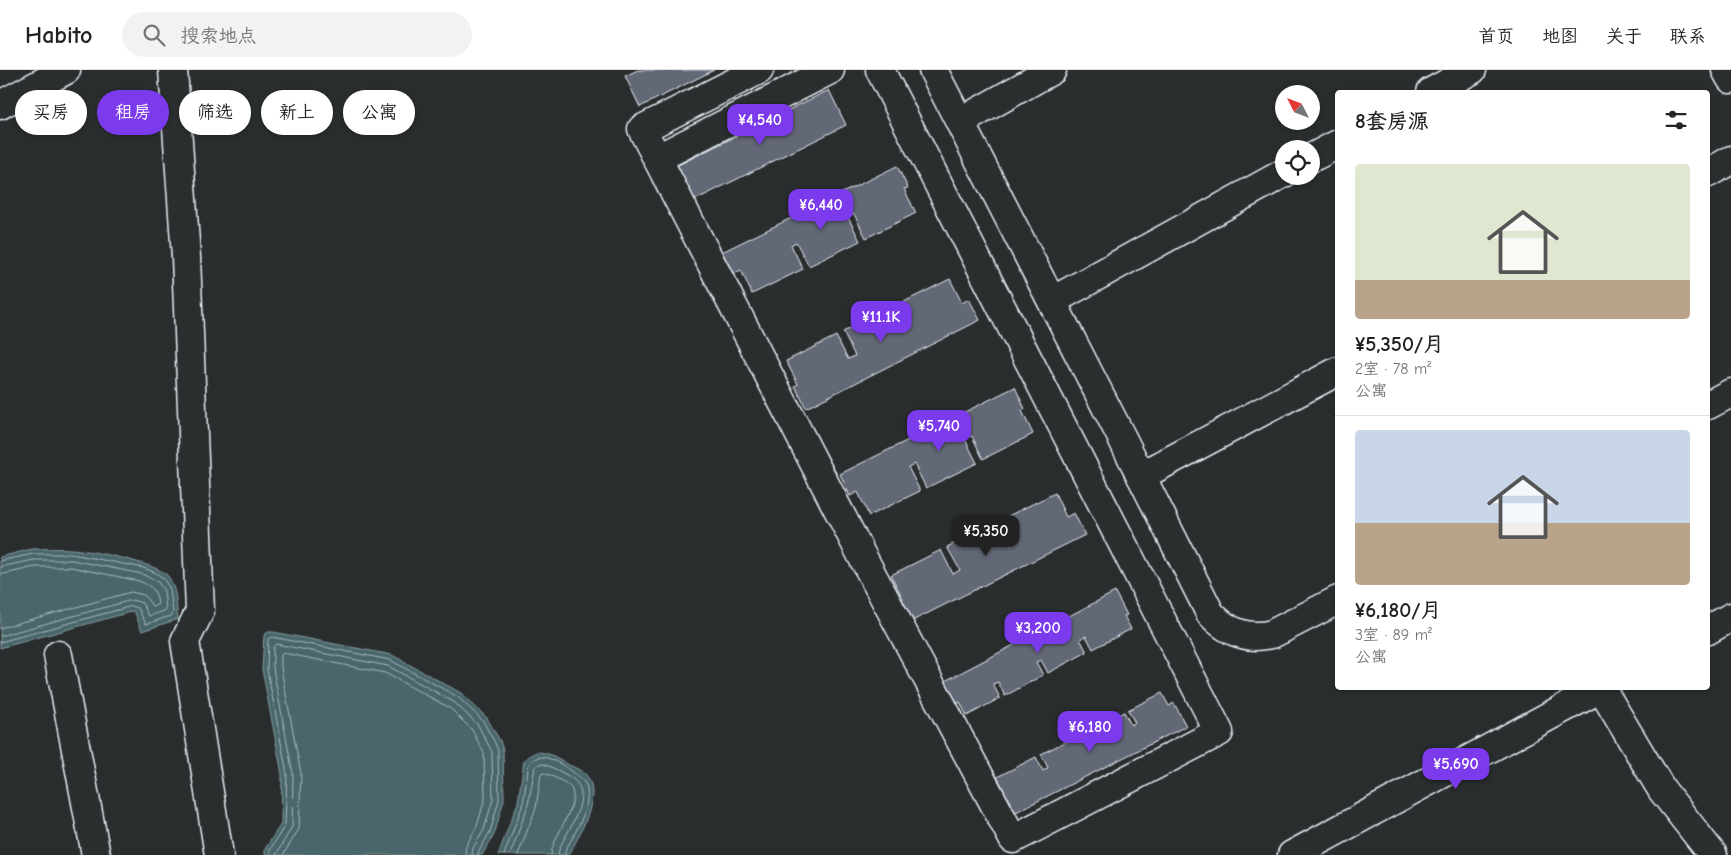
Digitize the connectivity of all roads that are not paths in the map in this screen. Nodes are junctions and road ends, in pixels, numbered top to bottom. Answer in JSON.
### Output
{"nodes":[{"id":1,"x":66,"y":70,"type":"edge"},
{"id":2,"x":173,"y":70,"type":"edge"},
{"id":3,"x":758,"y":70,"type":"edge"},
{"id":4,"x":830,"y":70,"type":"edge"},
{"id":5,"x":880,"y":70,"type":"edge"},
{"id":6,"x":933,"y":70,"type":"edge"},
{"id":7,"x":1052,"y":70,"type":"edge"},
{"id":8,"x":1472,"y":70,"type":"edge"},
{"id":9,"x":1726,"y":70,"type":"edge"},
{"id":10,"x":1731,"y":79,"type":"edge"},
{"id":11,"x":1435,"y":90,"type":"edge"},
{"id":12,"x":0,"y":105,"type":"edge"},
{"id":13,"x":960,"y":122,"type":"junction"},
{"id":14,"x":1335,"y":146,"type":"edge"},
{"id":15,"x":1320,"y":153,"type":"edge"},
{"id":16,"x":658,"y":158,"type":"junction"},
{"id":17,"x":1731,"y":160,"type":"edge"},
{"id":18,"x":1710,"y":172,"type":"edge"},
{"id":19,"x":1275,"y":179,"type":"edge"},
{"id":20,"x":1052,"y":301,"type":"junction"},
{"id":21,"x":1335,"y":373,"type":"edge"},
{"id":22,"x":1731,"y":393,"type":"edge"},
{"id":23,"x":1710,"y":404,"type":"edge"},
{"id":24,"x":1141,"y":476,"type":"junction"},
{"id":25,"x":1335,"y":602,"type":"edge"},
{"id":26,"x":1731,"y":617,"type":"edge"},
{"id":27,"x":1710,"y":629,"type":"edge"},
{"id":28,"x":58,"y":655,"type":"dead end"},
{"id":29,"x":1597,"y":690,"type":"edge"},
{"id":30,"x":1602,"y":690,"type":"edge"},
{"id":31,"x":96,"y":855,"type":"edge"},
{"id":32,"x":219,"y":855,"type":"edge"},
{"id":33,"x":1292,"y":855,"type":"edge"},
{"id":34,"x":1713,"y":855,"type":"edge"}],
"edges":[{"from":1,"to":12,"type":"street"},
{"from":2,"to":32,"type":"street"},
{"from":3,"to":16,"type":"street"},
{"from":4,"to":16,"type":"street"},
{"from":5,"to":16,"type":"street"},
{"from":6,"to":13,"type":"street"},
{"from":7,"to":13,"type":"street"},
{"from":8,"to":11,"type":"street"},
{"from":9,"to":10,"type":"street"},
{"from":13,"to":20,"type":"street"},
{"from":14,"to":15,"type":"street"},
{"from":17,"to":18,"type":"street"},
{"from":19,"to":20,"type":"street"},
{"from":20,"to":24,"type":"street"},
{"from":21,"to":24,"type":"street"},
{"from":22,"to":23,"type":"street"},
{"from":24,"to":25,"type":"street"},
{"from":26,"to":27,"type":"street"},
{"from":28,"to":31,"type":"street"},
{"from":29,"to":33,"type":"street"},
{"from":30,"to":34,"type":"street"}]}
